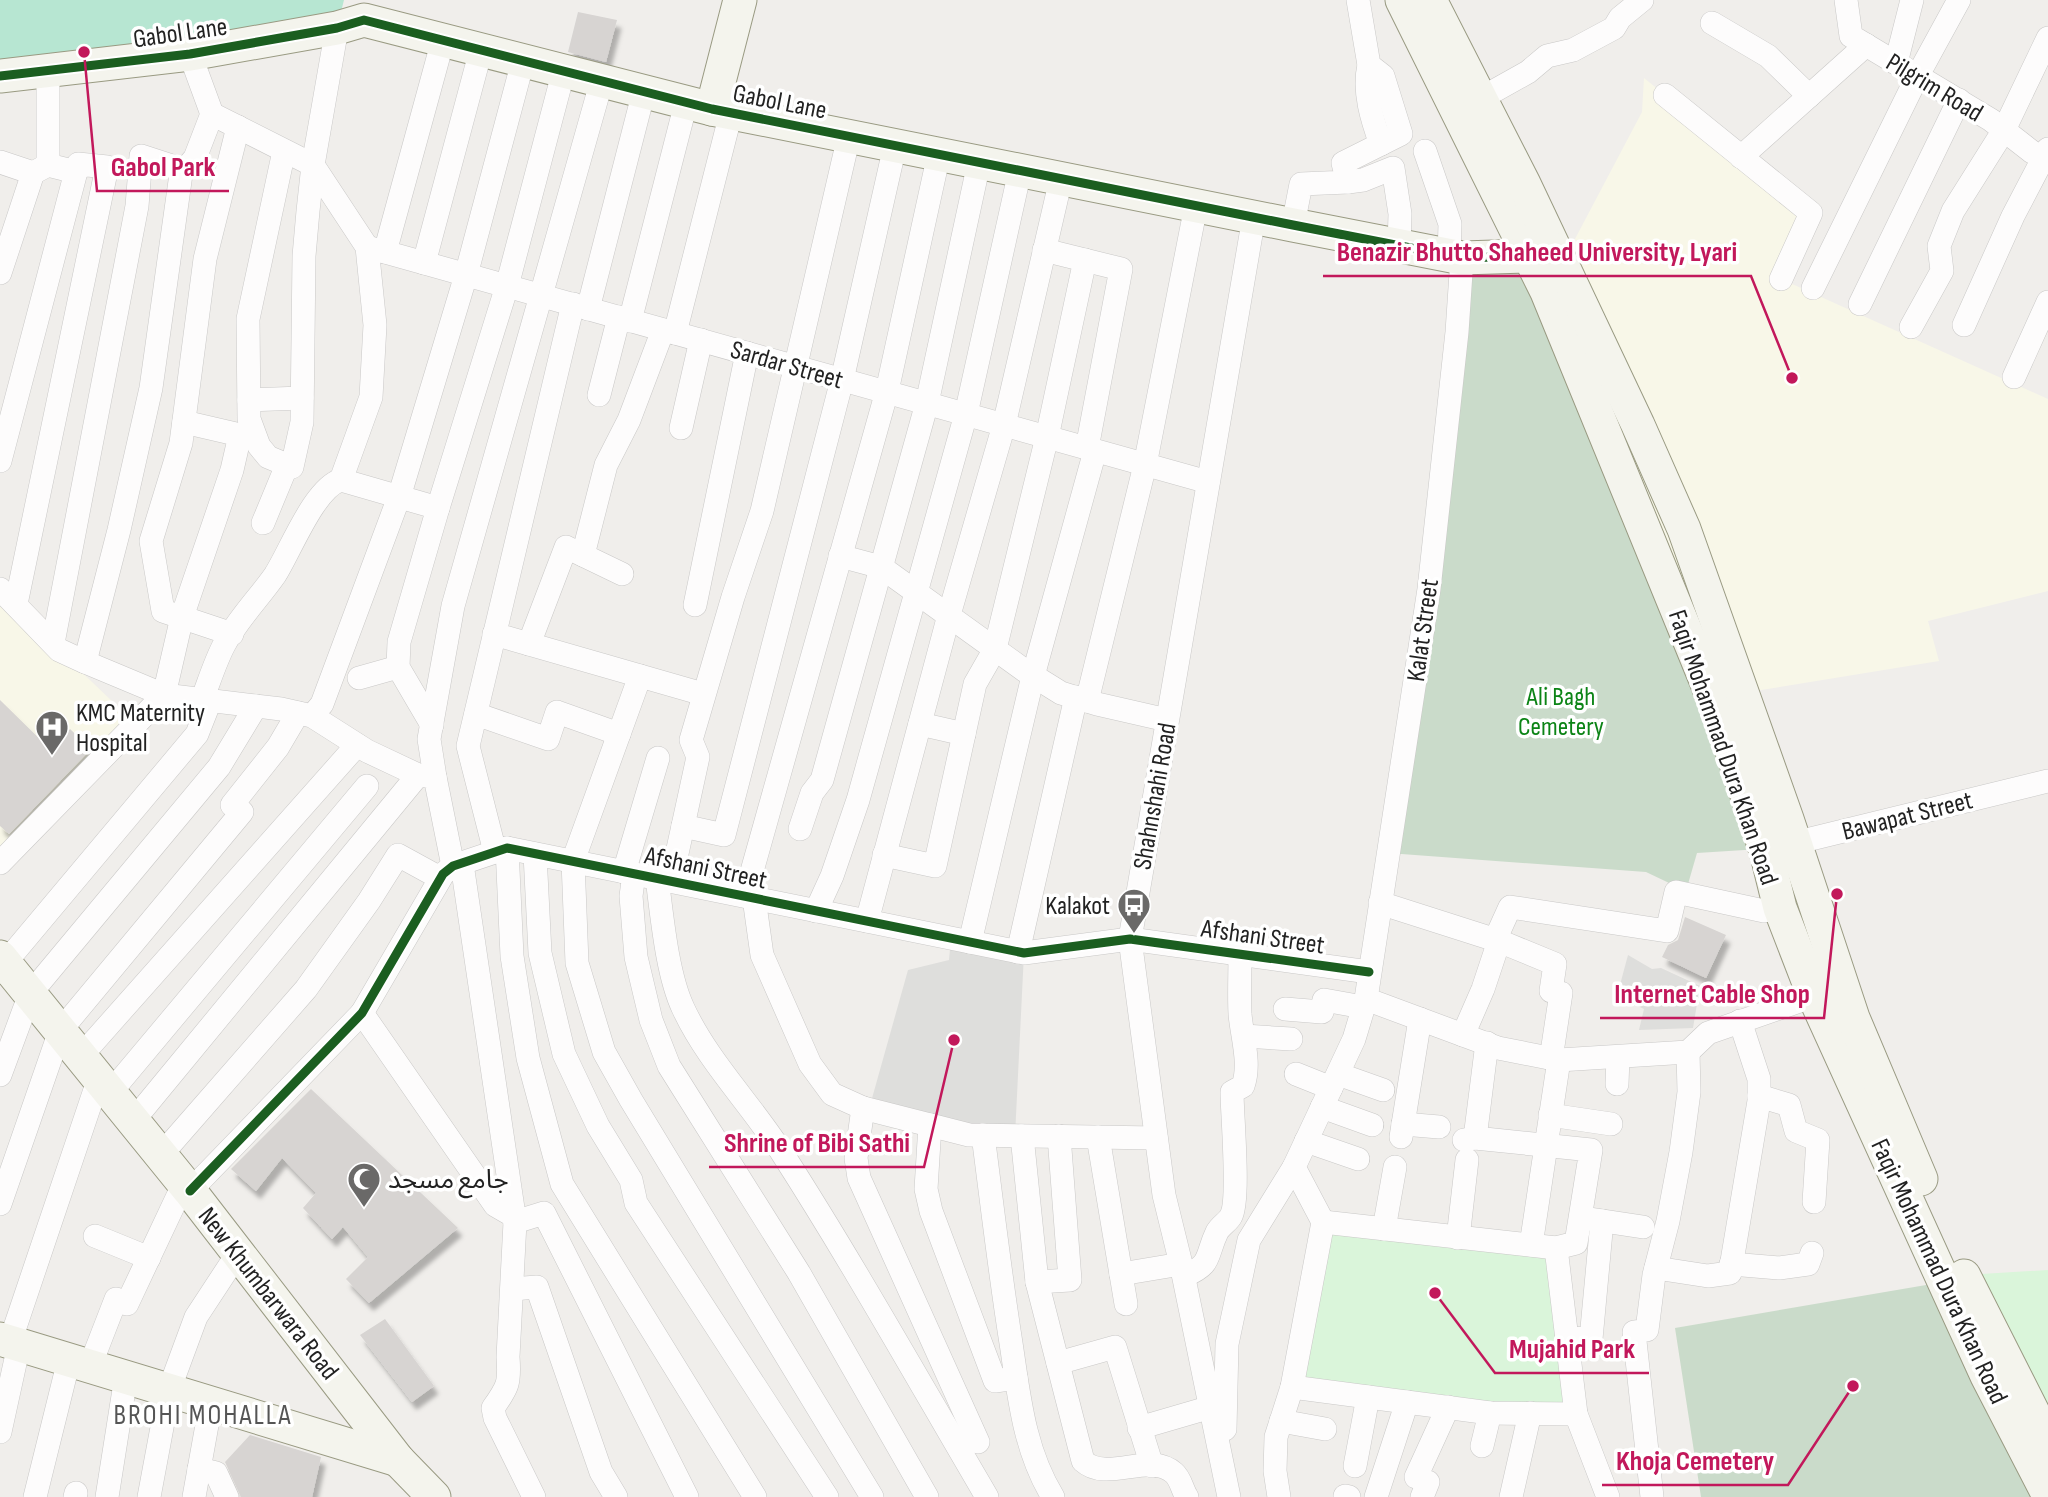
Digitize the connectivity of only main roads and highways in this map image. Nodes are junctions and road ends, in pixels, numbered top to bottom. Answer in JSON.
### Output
{"nodes":[{"id":1,"x":740,"y":0,"type":"edge"},
{"id":2,"x":1402,"y":0,"type":"edge"},
{"id":3,"x":1430,"y":0,"type":"edge"},
{"id":4,"x":341,"y":14,"type":"edge"},
{"id":5,"x":0,"y":76,"type":"edge"},
{"id":6,"x":1469,"y":105,"type":"junction"},
{"id":7,"x":710,"y":108,"type":"junction"},
{"id":8,"x":1542,"y":253,"type":"junction"},
{"id":9,"x":1662,"y":481,"type":"junction"},
{"id":10,"x":1630,"y":495,"type":"junction"},
{"id":11,"x":1780,"y":847,"type":"junction"},
{"id":12,"x":2,"y":964,"type":"edge"},
{"id":13,"x":10,"y":1342,"type":"edge"},
{"id":14,"x":2048,"y":1442,"type":"edge"},
{"id":15,"x":398,"y":1460,"type":"junction"},
{"id":16,"x":2048,"y":1494,"type":"edge"},
{"id":17,"x":434,"y":1497,"type":"edge"}],
"edges":[{"from":1,"to":7,"type":"main road"},
{"from":2,"to":6,"type":"main road","name":"Faqir Mohammad Dura Khan Road"},
{"from":3,"to":6,"type":"main road","name":"Faqir Mohammad Dura Khan Road"},
{"from":4,"to":5,"type":"main road","name":"Gabol Lane"},
{"from":4,"to":7,"type":"main road","name":"Gabol Lane"},
{"from":6,"to":8,"type":"main road","name":"Faqir Mohammad Dura Khan Road"},
{"from":7,"to":8,"type":"main road","name":"Gabol Lane"},
{"from":8,"to":9,"type":"main road","name":"Faqir Mohammad Dura Khan Road"},
{"from":8,"to":10,"type":"main road","name":"Faqir Mohammad Dura Khan Road"},
{"from":9,"to":10,"type":"main road"},
{"from":9,"to":11,"type":"main road","name":"Faqir Mohammad Dura Khan Road"},
{"from":10,"to":11,"type":"main road","name":"Faqir Mohammad Dura Khan Road"},
{"from":11,"to":14,"type":"main road","name":"Faqir Mohammad Dura Khan Road"},
{"from":11,"to":16,"type":"main road","name":"Faqir Mohammad Dura Khan Road"},
{"from":12,"to":15,"type":"main road","name":"New Khumbarwara Road"},
{"from":13,"to":15,"type":"main road"},
{"from":15,"to":17,"type":"main road","name":"New Khumbarwara Road"}]}
